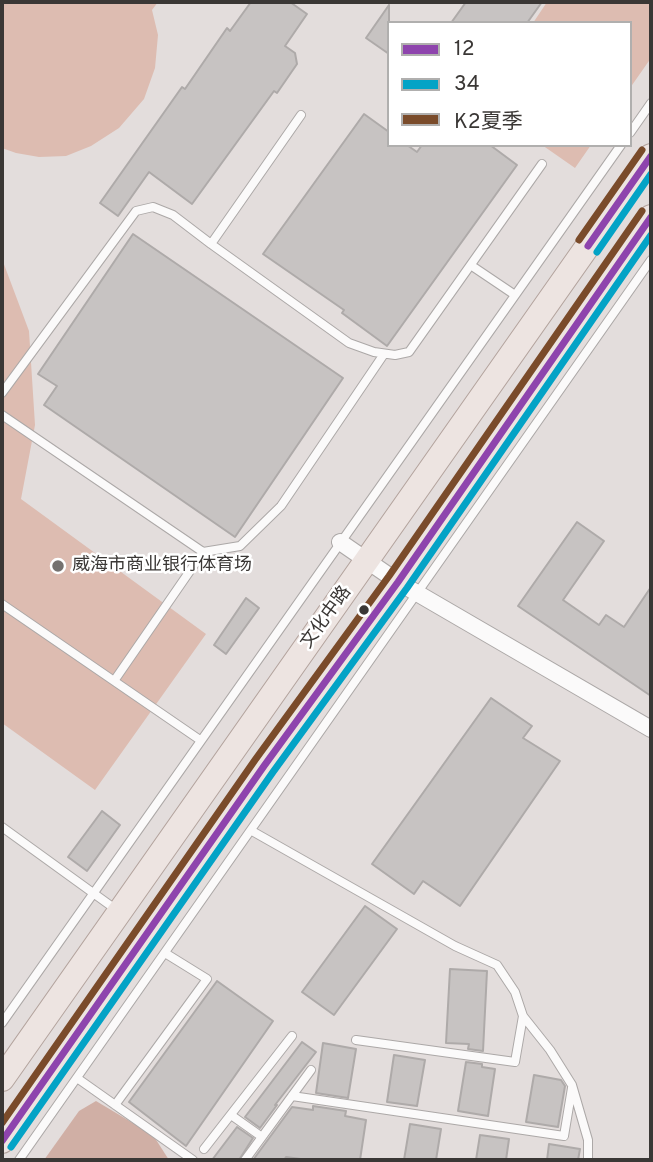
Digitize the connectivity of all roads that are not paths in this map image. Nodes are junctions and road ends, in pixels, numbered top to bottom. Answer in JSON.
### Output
{"nodes":[{"id":1,"x":651,"y":103,"type":"edge"},
{"id":2,"x":301,"y":115,"type":"dead end"},
{"id":3,"x":632,"y":130,"type":"edge"},
{"id":4,"x":620,"y":147,"type":"edge"},
{"id":5,"x":651,"y":156,"type":"edge"},
{"id":6,"x":542,"y":164,"type":"dead end"},
{"id":7,"x":651,"y":217,"type":"edge"},
{"id":8,"x":211,"y":244,"type":"junction"},
{"id":9,"x":651,"y":260,"type":"edge"},
{"id":10,"x":472,"y":266,"type":"junction"},
{"id":11,"x":515,"y":295,"type":"junction"},
{"id":12,"x":384,"y":354,"type":"junction"},
{"id":13,"x":2,"y":393,"type":"edge"},
{"id":14,"x":2,"y":415,"type":"edge"},
{"id":15,"x":340,"y":542,"type":"junction"},
{"id":16,"x":203,"y":552,"type":"junction"},
{"id":17,"x":367,"y":562,"type":"junction"},
{"id":18,"x":408,"y":588,"type":"junction"},
{"id":19,"x":2,"y":604,"type":"edge"},
{"id":20,"x":114,"y":681,"type":"junction"},
{"id":21,"x":651,"y":729,"type":"edge"},
{"id":22,"x":200,"y":740,"type":"junction"},
{"id":23,"x":2,"y":827,"type":"edge"},
{"id":24,"x":252,"y":831,"type":"junction"},
{"id":25,"x":92,"y":893,"type":"junction"},
{"id":26,"x":120,"y":913,"type":"junction"},
{"id":27,"x":165,"y":953,"type":"junction"},
{"id":28,"x":523,"y":1016,"type":"junction"},
{"id":29,"x":2,"y":1023,"type":"edge"},
{"id":30,"x":292,"y":1037,"type":"dead end"},
{"id":31,"x":356,"y":1040,"type":"dead end"},
{"id":32,"x":311,"y":1070,"type":"dead end"},
{"id":33,"x":77,"y":1078,"type":"junction"},
{"id":34,"x":2,"y":1079,"type":"edge"},
{"id":35,"x":572,"y":1085,"type":"junction"},
{"id":36,"x":292,"y":1096,"type":"junction"},
{"id":37,"x":115,"y":1105,"type":"junction"},
{"id":38,"x":231,"y":1115,"type":"junction"},
{"id":39,"x":262,"y":1137,"type":"junction"},
{"id":40,"x":2,"y":1141,"type":"edge"},
{"id":41,"x":204,"y":1149,"type":"dead end"},
{"id":42,"x":183,"y":1156,"type":"edge"},
{"id":43,"x":19,"y":1160,"type":"edge"},
{"id":44,"x":193,"y":1160,"type":"edge"},
{"id":45,"x":244,"y":1160,"type":"edge"},
{"id":46,"x":588,"y":1160,"type":"edge"}],
"edges":[{"from":1,"to":3,"type":"lane"},
{"from":2,"to":8,"type":"lane"},
{"from":4,"to":11,"type":"lane"},
{"from":5,"to":17,"type":"main road","name":"文化中路"},
{"from":6,"to":10,"type":"lane"},
{"from":7,"to":18,"type":"main road","name":"文化中路"},
{"from":8,"to":12,"type":"lane"},
{"from":8,"to":13,"type":"lane"},
{"from":9,"to":18,"type":"lane"},
{"from":10,"to":11,"type":"lane"},
{"from":10,"to":12,"type":"lane"},
{"from":11,"to":15,"type":"lane"},
{"from":12,"to":16,"type":"lane"},
{"from":14,"to":16,"type":"lane"},
{"from":15,"to":17,"type":"street"},
{"from":15,"to":22,"type":"lane"},
{"from":16,"to":20,"type":"lane"},
{"from":17,"to":18,"type":"street"},
{"from":17,"to":26,"type":"main road","name":"文化中路"},
{"from":18,"to":21,"type":"street"},
{"from":18,"to":24,"type":"lane"},
{"from":18,"to":40,"type":"main road","name":"文化中路"},
{"from":19,"to":20,"type":"lane"},
{"from":20,"to":22,"type":"lane"},
{"from":22,"to":25,"type":"lane"},
{"from":23,"to":25,"type":"lane"},
{"from":24,"to":27,"type":"lane"},
{"from":24,"to":28,"type":"lane"},
{"from":25,"to":26,"type":"lane"},
{"from":25,"to":29,"type":"lane"},
{"from":26,"to":34,"type":"main road","name":"文化中路"},
{"from":27,"to":33,"type":"lane"},
{"from":27,"to":37,"type":"lane"},
{"from":28,"to":31,"type":"lane"},
{"from":28,"to":35,"type":"lane"},
{"from":30,"to":38,"type":"lane"},
{"from":32,"to":36,"type":"lane"},
{"from":33,"to":37,"type":"lane"},
{"from":33,"to":43,"type":"lane"},
{"from":35,"to":36,"type":"lane"},
{"from":35,"to":46,"type":"lane"},
{"from":36,"to":39,"type":"lane"},
{"from":37,"to":42,"type":"lane"},
{"from":38,"to":39,"type":"lane"},
{"from":38,"to":41,"type":"lane"},
{"from":39,"to":45,"type":"lane"},
{"from":42,"to":44,"type":"lane"}]}
